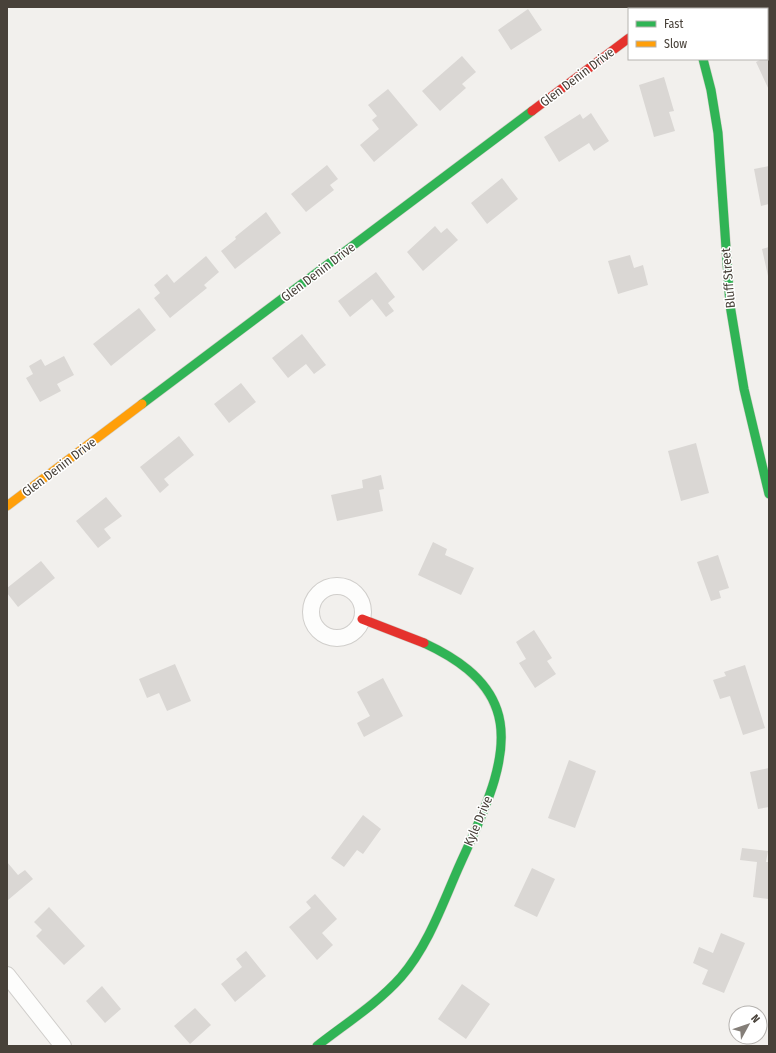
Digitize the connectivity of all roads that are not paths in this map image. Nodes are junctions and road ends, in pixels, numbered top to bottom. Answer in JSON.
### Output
{"nodes":[{"id":1,"x":628,"y":39,"type":"edge"},
{"id":2,"x":703,"y":60,"type":"edge"},
{"id":3,"x":769,"y":494,"type":"edge"},
{"id":4,"x":7,"y":506,"type":"edge"},
{"id":5,"x":362,"y":619,"type":"dead end"},
{"id":6,"x":7,"y":976,"type":"edge"},
{"id":7,"x":63,"y":1046,"type":"edge"},
{"id":8,"x":317,"y":1046,"type":"edge"}],
"edges":[{"from":1,"to":4,"type":"street","name":"Glen Denin Drive"},
{"from":2,"to":3,"type":"street","name":"Bluff Street"},
{"from":5,"to":8,"type":"street","name":"Kyle Drive"},
{"from":6,"to":7,"type":"street"}]}
